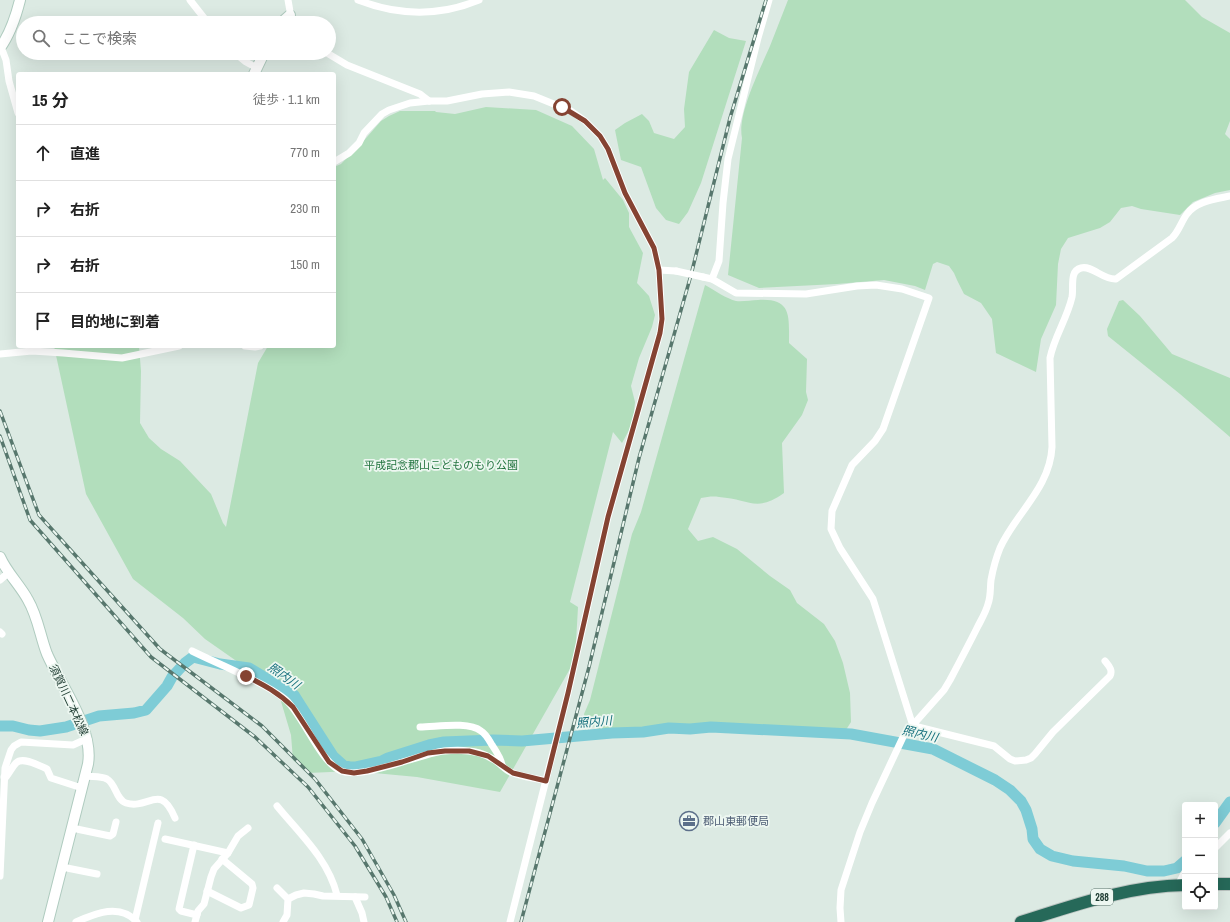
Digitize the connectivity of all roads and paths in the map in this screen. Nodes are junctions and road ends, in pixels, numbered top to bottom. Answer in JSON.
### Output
{"nodes":[{"id":1,"x":20,"y":0,"type":"edge"},
{"id":2,"x":190,"y":0,"type":"edge"},
{"id":3,"x":288,"y":0,"type":"edge"},
{"id":4,"x":358,"y":0,"type":"edge"},
{"id":5,"x":479,"y":0,"type":"edge"},
{"id":6,"x":769,"y":0,"type":"edge"},
{"id":7,"x":203,"y":16,"type":"edge"},
{"id":8,"x":291,"y":16,"type":"edge"},
{"id":9,"x":1,"y":47,"type":"edge"},
{"id":10,"x":336,"y":59,"type":"edge"},
{"id":11,"x":244,"y":60,"type":"edge"},
{"id":12,"x":260,"y":60,"type":"edge"},
{"id":13,"x":255,"y":71,"type":"edge"},
{"id":14,"x":429,"y":101,"type":"junction"},
{"id":15,"x":16,"y":106,"type":"edge"},
{"id":16,"x":336,"y":161,"type":"edge"},
{"id":17,"x":1230,"y":196,"type":"edge"},
{"id":18,"x":659,"y":270,"type":"junction"},
{"id":19,"x":712,"y":279,"type":"junction"},
{"id":20,"x":170,"y":348,"type":"edge"},
{"id":21,"x":0,"y":354,"type":"edge"},
{"id":22,"x":0,"y":557,"type":"edge"},
{"id":23,"x":8,"y":573,"type":"junction"},
{"id":24,"x":0,"y":580,"type":"edge"},
{"id":25,"x":192,"y":650,"type":"dead end"},
{"id":26,"x":1105,"y":661,"type":"dead end"},
{"id":27,"x":914,"y":724,"type":"junction"},
{"id":28,"x":420,"y":727,"type":"dead end"},
{"id":29,"x":87,"y":736,"type":"junction"},
{"id":30,"x":502,"y":765,"type":"junction"},
{"id":31,"x":3,"y":772,"type":"edge"},
{"id":32,"x":85,"y":776,"type":"junction"},
{"id":33,"x":546,"y":781,"type":"junction"},
{"id":34,"x":82,"y":788,"type":"junction"},
{"id":35,"x":277,"y":806,"type":"dead end"},
{"id":36,"x":175,"y":818,"type":"dead end"},
{"id":37,"x":116,"y":822,"type":"dead end"},
{"id":38,"x":158,"y":824,"type":"dead end"},
{"id":39,"x":72,"y":828,"type":"junction"},
{"id":40,"x":248,"y":828,"type":"dead end"},
{"id":41,"x":1230,"y":833,"type":"edge"},
{"id":42,"x":164,"y":839,"type":"dead end"},
{"id":43,"x":194,"y":845,"type":"junction"},
{"id":44,"x":1218,"y":845,"type":"edge"},
{"id":45,"x":228,"y":853,"type":"junction"},
{"id":46,"x":222,"y":859,"type":"junction"},
{"id":47,"x":62,"y":867,"type":"junction"},
{"id":48,"x":97,"y":874,"type":"dead end"},
{"id":49,"x":0,"y":876,"type":"edge"},
{"id":50,"x":1218,"y":884,"type":"edge"},
{"id":51,"x":1230,"y":884,"type":"edge"},
{"id":52,"x":1182,"y":885,"type":"edge"},
{"id":53,"x":277,"y":888,"type":"dead end"},
{"id":54,"x":207,"y":891,"type":"junction"},
{"id":55,"x":337,"y":896,"type":"junction"},
{"id":56,"x":365,"y":896,"type":"dead end"},
{"id":57,"x":355,"y":897,"type":"junction"},
{"id":58,"x":288,"y":899,"type":"junction"},
{"id":59,"x":196,"y":919,"type":"edge"},
{"id":60,"x":136,"y":921,"type":"edge"},
{"id":61,"x":48,"y":922,"type":"edge"},
{"id":62,"x":76,"y":922,"type":"edge"},
{"id":63,"x":283,"y":922,"type":"edge"},
{"id":64,"x":364,"y":922,"type":"edge"},
{"id":65,"x":510,"y":922,"type":"edge"},
{"id":66,"x":841,"y":922,"type":"edge"},
{"id":67,"x":1021,"y":922,"type":"edge"}],
"edges":[{"from":1,"to":9,"type":"main road"},
{"from":2,"to":7,"type":"street"},
{"from":3,"to":8,"type":"street"},
{"from":4,"to":5,"type":"street"},
{"from":6,"to":19,"type":"street"},
{"from":9,"to":15,"type":"street"},
{"from":10,"to":14,"type":"street"},
{"from":11,"to":13,"type":"street"},
{"from":12,"to":13,"type":"main road"},
{"from":14,"to":16,"type":"street"},
{"from":14,"to":18,"type":"street"},
{"from":17,"to":27,"type":"street"},
{"from":18,"to":19,"type":"street","bridge":true},
{"from":18,"to":33,"type":"street"},
{"from":19,"to":27,"type":"street"},
{"from":20,"to":21,"type":"street"},
{"from":22,"to":23,"type":"main road","name":"須賀川二本松線"},
{"from":23,"to":24,"type":"street"},
{"from":23,"to":29,"type":"main road","name":"須賀川二本松線"},
{"from":25,"to":30,"type":"street"},
{"from":26,"to":27,"type":"street"},
{"from":27,"to":66,"type":"street"},
{"from":28,"to":30,"type":"street"},
{"from":29,"to":31,"type":"street"},
{"from":29,"to":32,"type":"main road","name":"須賀川二本松線"},
{"from":30,"to":33,"type":"street"},
{"from":31,"to":34,"type":"street"},
{"from":31,"to":49,"type":"street"},
{"from":32,"to":34,"type":"main road","name":"須賀川二本松線"},
{"from":32,"to":36,"type":"street"},
{"from":33,"to":65,"type":"street"},
{"from":34,"to":39,"type":"main road","name":"須賀川二本松線"},
{"from":35,"to":55,"type":"street"},
{"from":37,"to":39,"type":"street"},
{"from":38,"to":60,"type":"street"},
{"from":39,"to":47,"type":"main road","name":"須賀川二本松線"},
{"from":40,"to":45,"type":"street"},
{"from":41,"to":44,"type":"street"},
{"from":42,"to":43,"type":"street"},
{"from":43,"to":45,"type":"street"},
{"from":43,"to":59,"type":"street"},
{"from":45,"to":46,"type":"street"},
{"from":46,"to":54,"type":"street"},
{"from":46,"to":54,"type":"street"},
{"from":47,"to":48,"type":"street"},
{"from":47,"to":61,"type":"main road","name":"須賀川二本松線"},
{"from":50,"to":51,"type":"highway"},
{"from":52,"to":67,"type":"highway","number":"288"},
{"from":53,"to":58,"type":"street"},
{"from":54,"to":59,"type":"street"},
{"from":55,"to":57,"type":"street"},
{"from":55,"to":58,"type":"street"},
{"from":56,"to":57,"type":"street"},
{"from":57,"to":64,"type":"street"},
{"from":58,"to":63,"type":"street"},
{"from":60,"to":62,"type":"street"}]}
